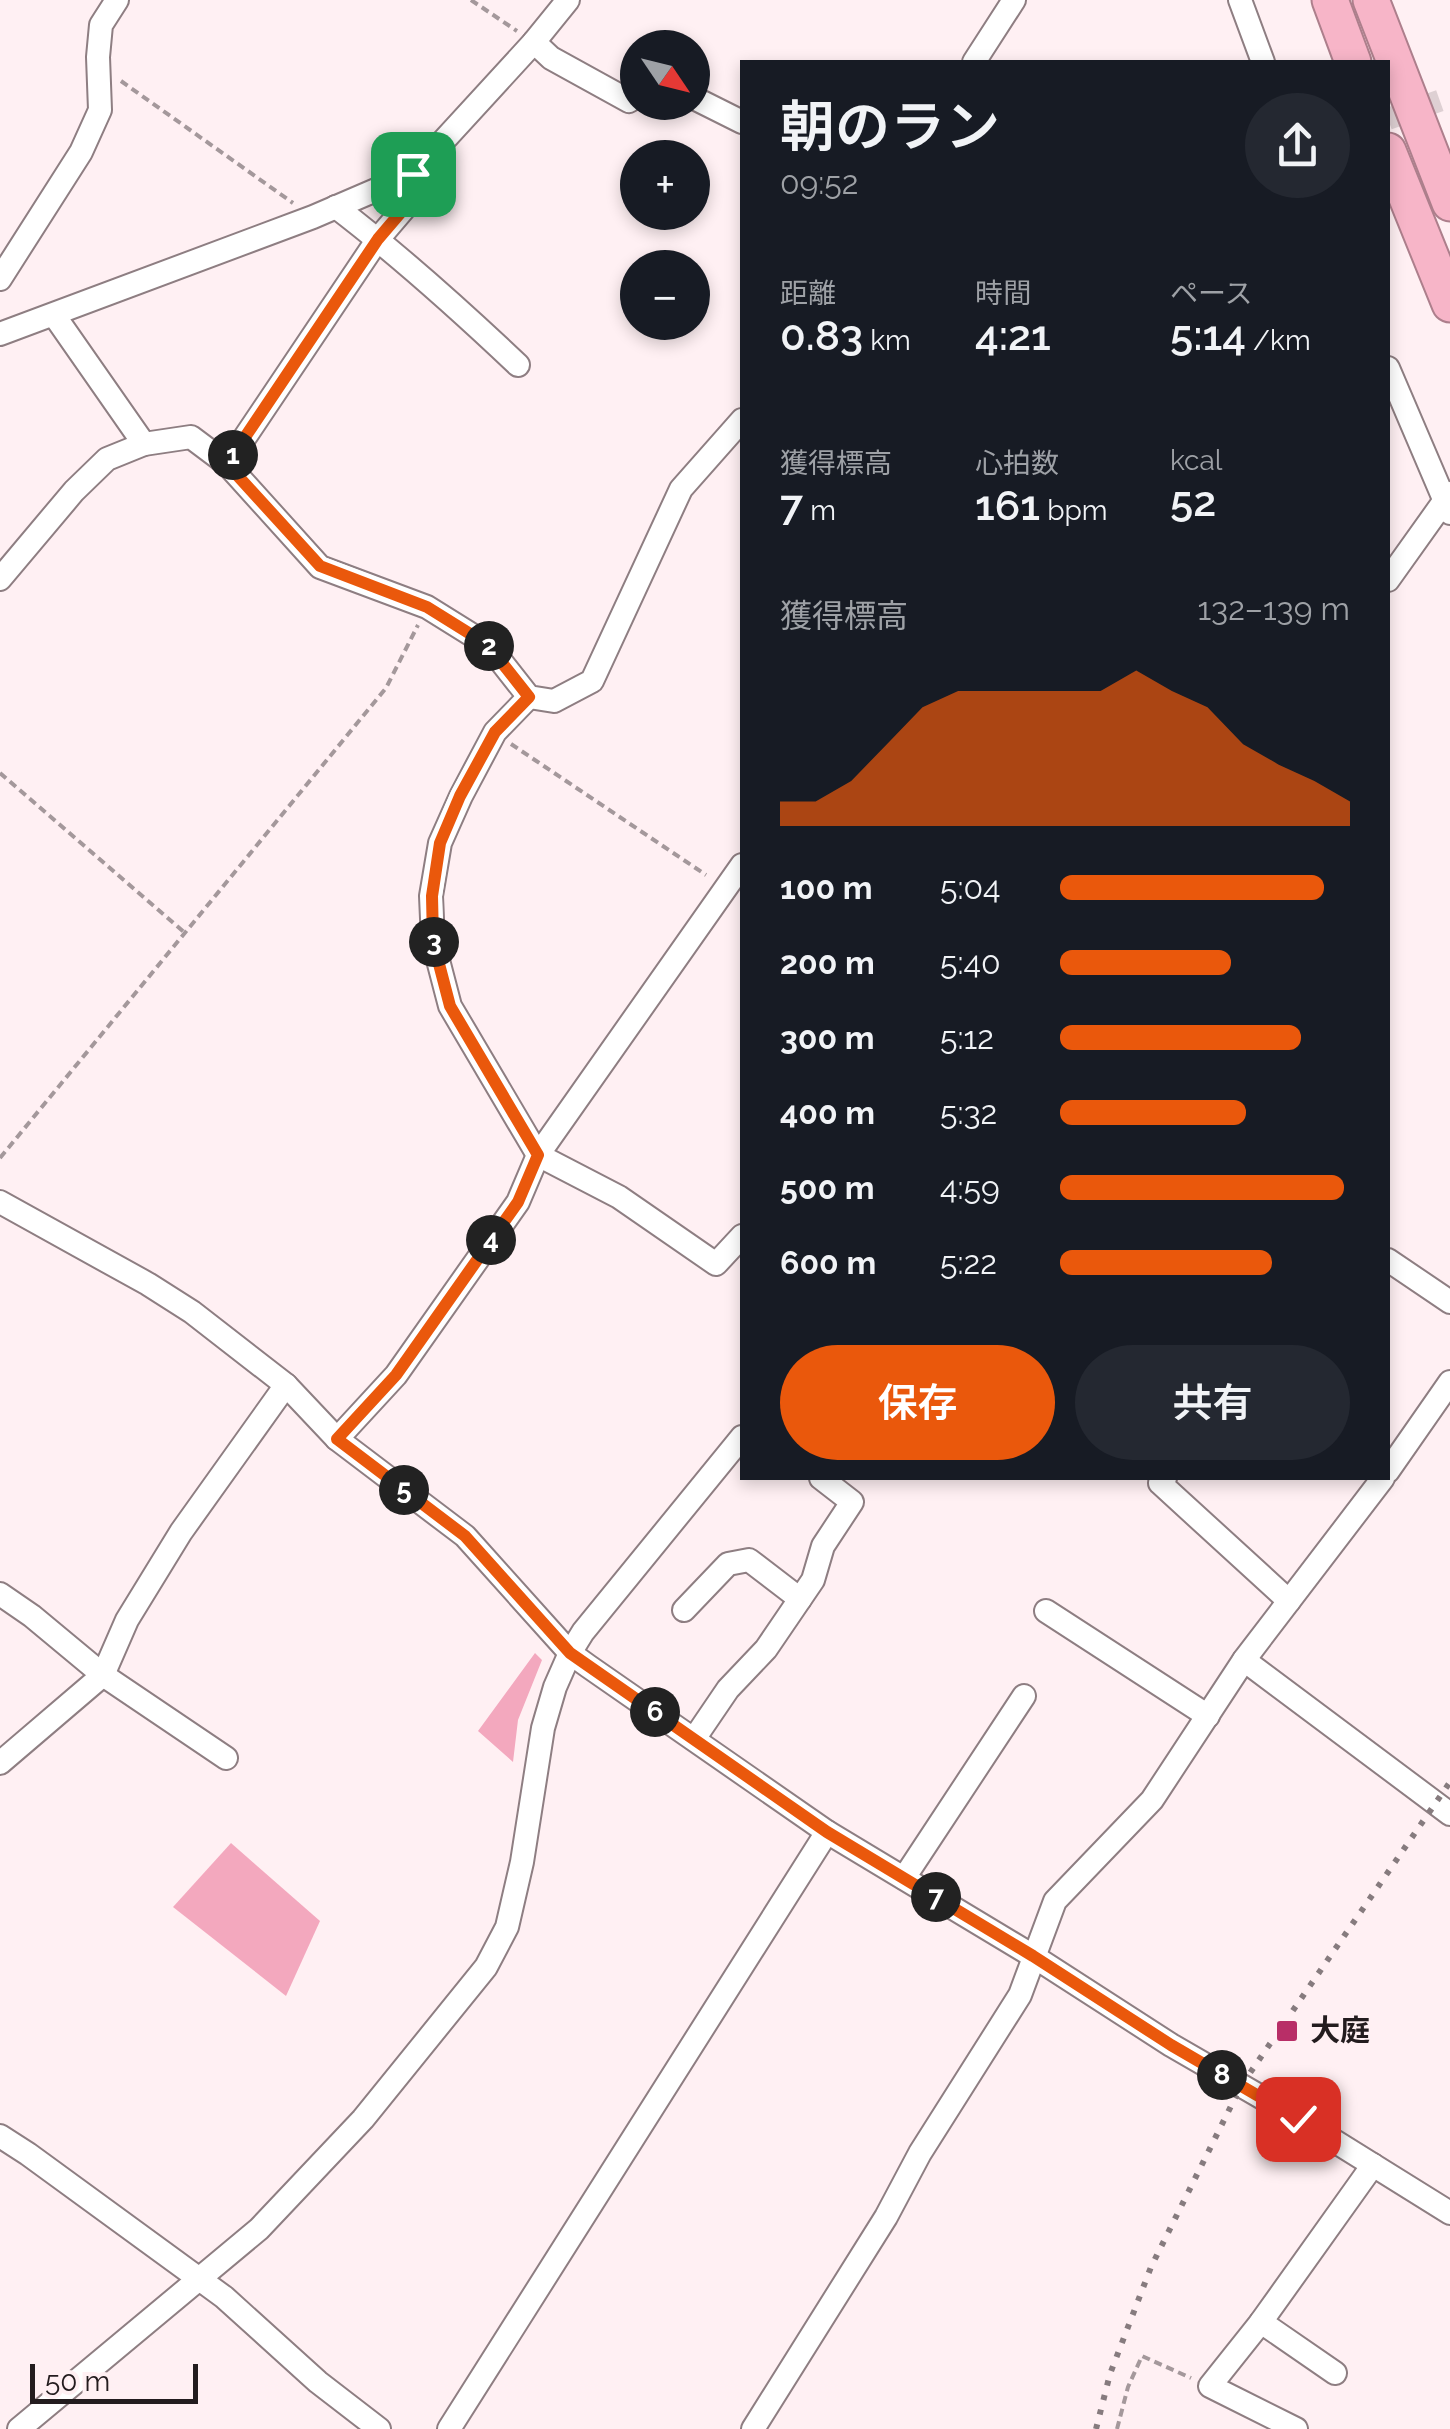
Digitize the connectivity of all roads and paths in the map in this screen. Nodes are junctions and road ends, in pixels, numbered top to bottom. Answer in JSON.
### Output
{"nodes":[{"id":1,"x":118,"y":0,"type":"edge"},
{"id":2,"x":471,"y":0,"type":"edge"},
{"id":3,"x":568,"y":0,"type":"edge"},
{"id":4,"x":1014,"y":0,"type":"edge"},
{"id":5,"x":1240,"y":0,"type":"edge"},
{"id":6,"x":1330,"y":0,"type":"edge"},
{"id":7,"x":1372,"y":0,"type":"edge"},
{"id":8,"x":534,"y":42,"type":"junction"},
{"id":9,"x":975,"y":60,"type":"edge"},
{"id":10,"x":1262,"y":60,"type":"edge"},
{"id":11,"x":1353,"y":60,"type":"edge"},
{"id":12,"x":98,"y":66,"type":"junction"},
{"id":13,"x":620,"y":96,"type":"edge"},
{"id":14,"x":710,"y":106,"type":"edge"},
{"id":15,"x":740,"y":121,"type":"edge"},
{"id":16,"x":1390,"y":156,"type":"edge"},
{"id":17,"x":413,"y":174,"type":"junction"},
{"id":18,"x":1450,"y":203,"type":"edge"},
{"id":19,"x":336,"y":207,"type":"junction"},
{"id":20,"x":313,"y":217,"type":"junction"},
{"id":21,"x":378,"y":239,"type":"junction"},
{"id":22,"x":0,"y":280,"type":"edge"},
{"id":23,"x":1450,"y":304,"type":"edge"},
{"id":24,"x":54,"y":315,"type":"junction"},
{"id":25,"x":0,"y":334,"type":"edge"},
{"id":26,"x":518,"y":365,"type":"dead end"},
{"id":27,"x":1390,"y":372,"type":"edge"},
{"id":28,"x":740,"y":422,"type":"edge"},
{"id":29,"x":144,"y":444,"type":"junction"},
{"id":30,"x":227,"y":464,"type":"junction"},
{"id":31,"x":1448,"y":503,"type":"edge"},
{"id":32,"x":1390,"y":577,"type":"edge"},
{"id":33,"x":0,"y":579,"type":"edge"},
{"id":34,"x":427,"y":607,"type":"junction"},
{"id":35,"x":529,"y":697,"type":"junction"},
{"id":36,"x":495,"y":732,"type":"junction"},
{"id":37,"x":0,"y":773,"type":"edge"},
{"id":38,"x":740,"y":868,"type":"edge"},
{"id":39,"x":726,"y":888,"type":"junction"},
{"id":40,"x":185,"y":932,"type":"junction"},
{"id":41,"x":538,"y":1155,"type":"junction"},
{"id":42,"x":0,"y":1158,"type":"edge"},
{"id":43,"x":0,"y":1202,"type":"edge"},
{"id":44,"x":740,"y":1238,"type":"edge"},
{"id":45,"x":1390,"y":1261,"type":"edge"},
{"id":46,"x":1450,"y":1302,"type":"edge"},
{"id":47,"x":1450,"y":1382,"type":"edge"},
{"id":48,"x":286,"y":1385,"type":"junction"},
{"id":49,"x":337,"y":1439,"type":"junction"},
{"id":50,"x":740,"y":1439,"type":"edge"},
{"id":51,"x":1390,"y":1467,"type":"edge"},
{"id":52,"x":824,"y":1480,"type":"edge"},
{"id":53,"x":1162,"y":1480,"type":"edge"},
{"id":54,"x":1380,"y":1480,"type":"edge"},
{"id":55,"x":0,"y":1594,"type":"edge"},
{"id":56,"x":800,"y":1599,"type":"junction"},
{"id":57,"x":1289,"y":1601,"type":"junction"},
{"id":58,"x":684,"y":1610,"type":"dead end"},
{"id":59,"x":1046,"y":1611,"type":"dead end"},
{"id":60,"x":570,"y":1653,"type":"junction"},
{"id":61,"x":1244,"y":1660,"type":"junction"},
{"id":62,"x":103,"y":1674,"type":"junction"},
{"id":63,"x":1024,"y":1696,"type":"dead end"},
{"id":64,"x":1208,"y":1716,"type":"junction"},
{"id":65,"x":694,"y":1739,"type":"junction"},
{"id":66,"x":226,"y":1758,"type":"dead end"},
{"id":67,"x":0,"y":1763,"type":"edge"},
{"id":68,"x":1450,"y":1814,"type":"edge"},
{"id":69,"x":827,"y":1832,"type":"junction"},
{"id":70,"x":904,"y":1878,"type":"junction"},
{"id":71,"x":1033,"y":1956,"type":"junction"},
{"id":72,"x":0,"y":2136,"type":"edge"},
{"id":73,"x":1373,"y":2165,"type":"junction"},
{"id":74,"x":1450,"y":2213,"type":"edge"},
{"id":75,"x":199,"y":2281,"type":"junction"},
{"id":76,"x":1260,"y":2322,"type":"junction"},
{"id":77,"x":1335,"y":2372,"type":"dead end"},
{"id":78,"x":1210,"y":2386,"type":"junction"},
{"id":79,"x":19,"y":2429,"type":"edge"},
{"id":80,"x":379,"y":2429,"type":"edge"},
{"id":81,"x":450,"y":2429,"type":"edge"},
{"id":82,"x":753,"y":2429,"type":"edge"},
{"id":83,"x":1117,"y":2429,"type":"edge"},
{"id":84,"x":1296,"y":2429,"type":"edge"}],
"edges":[{"from":1,"to":12,"type":"street"},
{"from":2,"to":8,"type":"path"},
{"from":3,"to":8,"type":"street"},
{"from":4,"to":9,"type":"street"},
{"from":5,"to":10,"type":"street"},
{"from":6,"to":11,"type":"highway"},
{"from":7,"to":18,"type":"highway"},
{"from":8,"to":13,"type":"street"},
{"from":8,"to":17,"type":"street"},
{"from":12,"to":20,"type":"path"},
{"from":12,"to":22,"type":"street"},
{"from":14,"to":15,"type":"street"},
{"from":16,"to":23,"type":"highway"},
{"from":17,"to":19,"type":"street"},
{"from":17,"to":21,"type":"street"},
{"from":19,"to":20,"type":"street"},
{"from":19,"to":21,"type":"street"},
{"from":20,"to":24,"type":"street"},
{"from":21,"to":26,"type":"street"},
{"from":21,"to":30,"type":"street"},
{"from":24,"to":25,"type":"street"},
{"from":24,"to":29,"type":"street"},
{"from":27,"to":31,"type":"street"},
{"from":28,"to":35,"type":"street"},
{"from":29,"to":30,"type":"street"},
{"from":29,"to":33,"type":"street"},
{"from":30,"to":34,"type":"street"},
{"from":31,"to":32,"type":"street"},
{"from":34,"to":35,"type":"street"},
{"from":34,"to":40,"type":"path"},
{"from":35,"to":36,"type":"street"},
{"from":36,"to":39,"type":"path"},
{"from":36,"to":41,"type":"street"},
{"from":37,"to":40,"type":"path"},
{"from":38,"to":39,"type":"street"},
{"from":39,"to":41,"type":"street"},
{"from":40,"to":42,"type":"path"},
{"from":41,"to":44,"type":"street"},
{"from":41,"to":49,"type":"street"},
{"from":43,"to":48,"type":"street"},
{"from":45,"to":46,"type":"street"},
{"from":47,"to":51,"type":"street"},
{"from":48,"to":49,"type":"street"},
{"from":48,"to":62,"type":"street"},
{"from":49,"to":60,"type":"street"},
{"from":50,"to":60,"type":"street"},
{"from":52,"to":56,"type":"street"},
{"from":53,"to":57,"type":"street"},
{"from":54,"to":57,"type":"street"},
{"from":55,"to":62,"type":"street"},
{"from":56,"to":58,"type":"street"},
{"from":56,"to":65,"type":"street"},
{"from":57,"to":61,"type":"street"},
{"from":59,"to":64,"type":"street"},
{"from":60,"to":65,"type":"street"},
{"from":60,"to":75,"type":"street"},
{"from":61,"to":64,"type":"street"},
{"from":61,"to":68,"type":"street"},
{"from":62,"to":66,"type":"street"},
{"from":62,"to":67,"type":"street"},
{"from":63,"to":70,"type":"street"},
{"from":64,"to":71,"type":"street"},
{"from":65,"to":69,"type":"street"},
{"from":69,"to":70,"type":"street"},
{"from":69,"to":81,"type":"street"},
{"from":70,"to":71,"type":"street"},
{"from":71,"to":73,"type":"street"},
{"from":71,"to":82,"type":"street"},
{"from":72,"to":75,"type":"street"},
{"from":73,"to":74,"type":"street"},
{"from":73,"to":76,"type":"street"},
{"from":75,"to":79,"type":"street"},
{"from":75,"to":80,"type":"street"},
{"from":76,"to":77,"type":"street"},
{"from":76,"to":78,"type":"street"},
{"from":78,"to":83,"type":"path"},
{"from":78,"to":84,"type":"street"}]}
